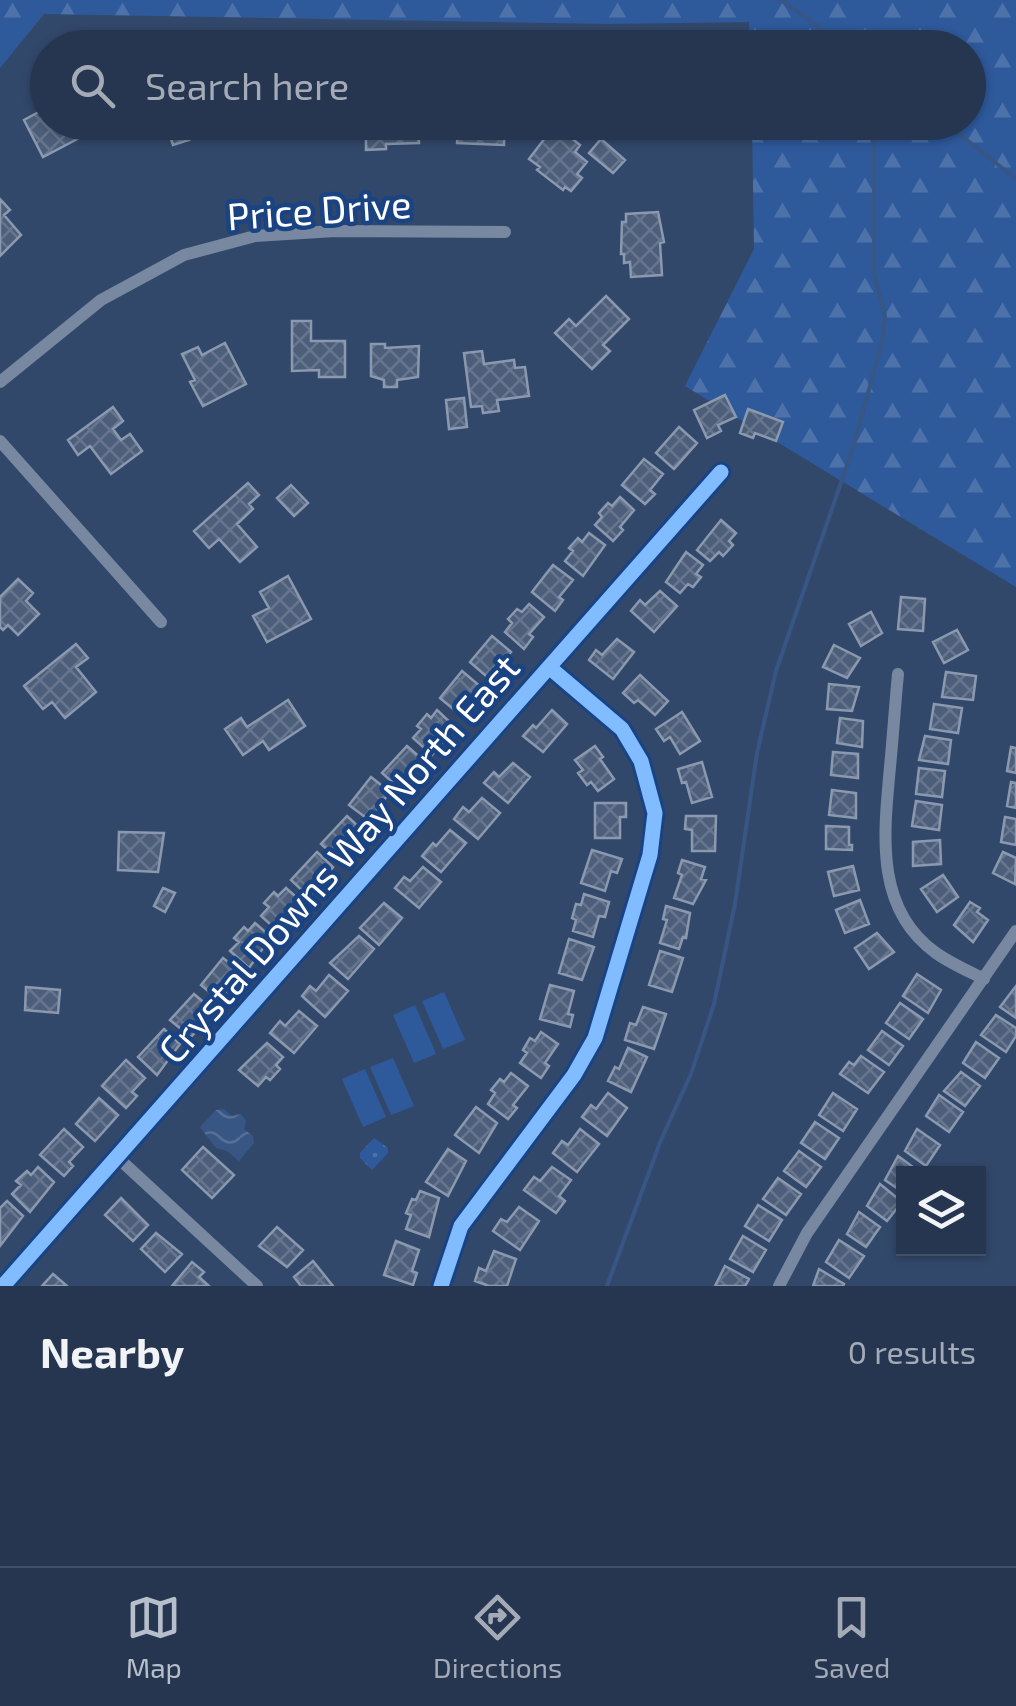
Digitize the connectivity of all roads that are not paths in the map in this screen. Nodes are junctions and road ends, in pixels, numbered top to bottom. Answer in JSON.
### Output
{"nodes":[{"id":1,"x":505,"y":232,"type":"dead end"},
{"id":2,"x":0,"y":382,"type":"edge"},
{"id":3,"x":0,"y":440,"type":"edge"},
{"id":4,"x":721,"y":472,"type":"dead end"},
{"id":5,"x":162,"y":622,"type":"dead end"},
{"id":6,"x":549,"y":667,"type":"junction"},
{"id":7,"x":898,"y":674,"type":"dead end"},
{"id":8,"x":1016,"y":931,"type":"edge"},
{"id":9,"x":984,"y":979,"type":"junction"},
{"id":10,"x":116,"y":1157,"type":"junction"},
{"id":11,"x":3,"y":1286,"type":"edge"},
{"id":12,"x":258,"y":1286,"type":"edge"},
{"id":13,"x":441,"y":1286,"type":"edge"},
{"id":14,"x":778,"y":1286,"type":"edge"}],
"edges":[{"from":1,"to":2,"type":"street","name":"Price Drive"},
{"from":3,"to":5,"type":"street"},
{"from":4,"to":6,"type":"street","name":"Crystal Downs Way North East"},
{"from":6,"to":10,"type":"street","name":"Crystal Downs Way North East"},
{"from":6,"to":13,"type":"street"},
{"from":7,"to":9,"type":"street"},
{"from":8,"to":9,"type":"street"},
{"from":9,"to":14,"type":"street"},
{"from":10,"to":11,"type":"street","name":"Crystal Downs Way North East"},
{"from":10,"to":12,"type":"street"}]}
